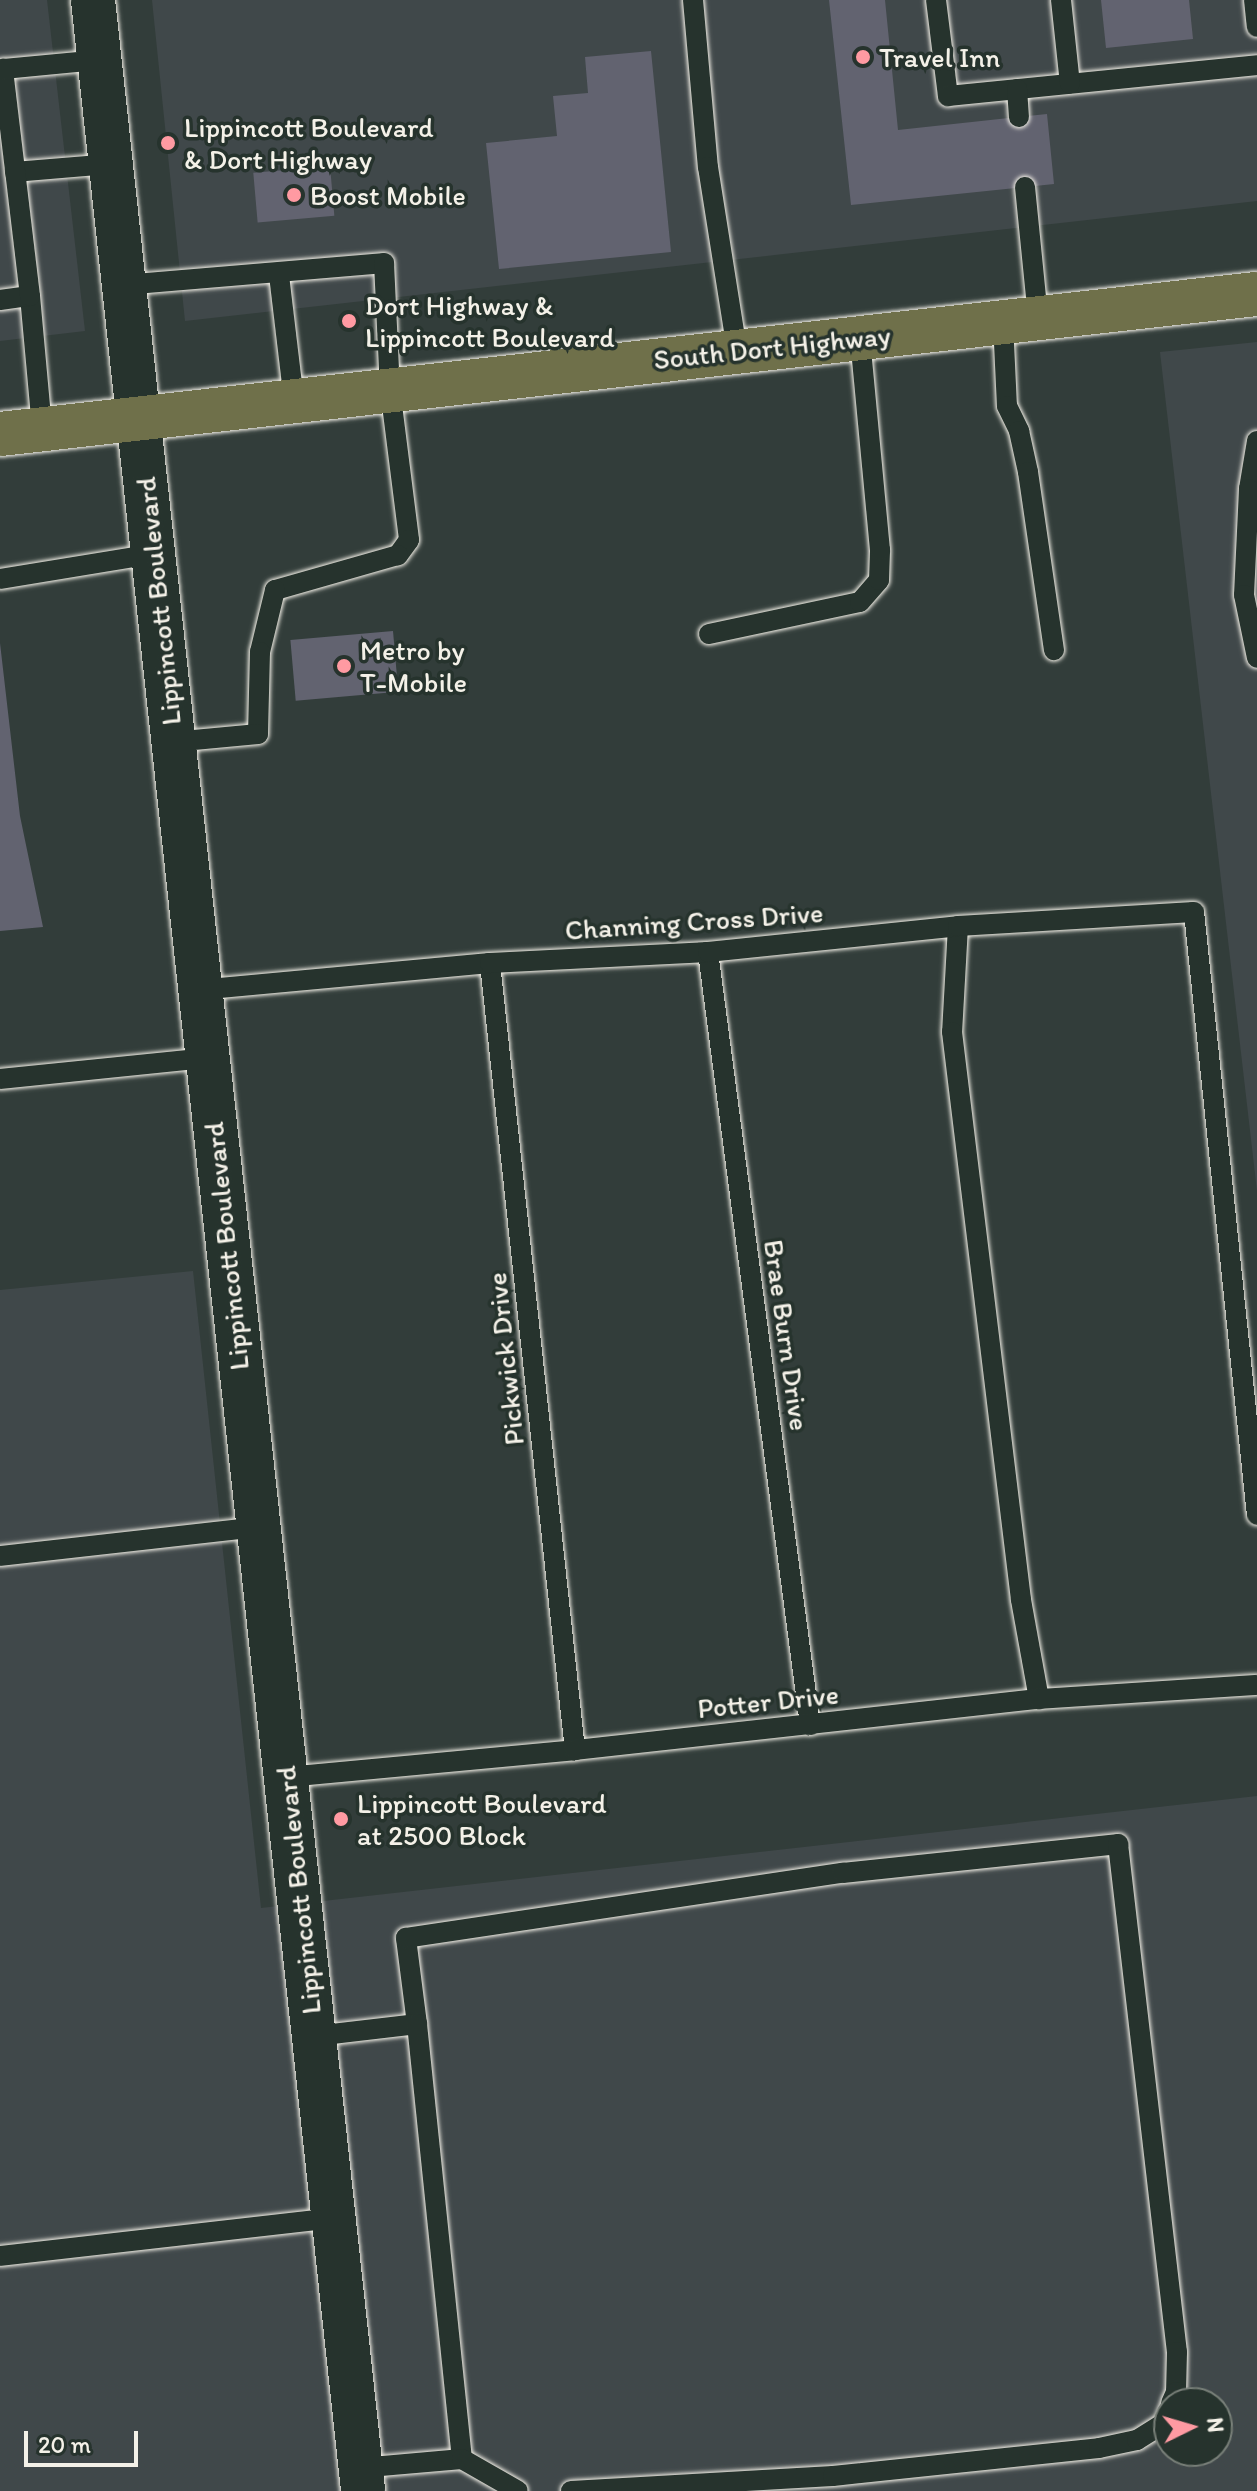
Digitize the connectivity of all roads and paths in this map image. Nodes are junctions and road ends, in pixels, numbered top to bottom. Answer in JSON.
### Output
{"nodes":[{"id":1,"x":93,"y":0,"type":"edge"},
{"id":2,"x":693,"y":0,"type":"edge"},
{"id":3,"x":936,"y":0,"type":"edge"},
{"id":4,"x":1061,"y":0,"type":"edge"},
{"id":5,"x":1254,"y":0,"type":"edge"},
{"id":6,"x":1257,"y":27,"type":"edge"},
{"id":7,"x":98,"y":60,"type":"junction"},
{"id":8,"x":1257,"y":65,"type":"edge"},
{"id":9,"x":1070,"y":84,"type":"junction"},
{"id":10,"x":1017,"y":89,"type":"junction"},
{"id":11,"x":1019,"y":117,"type":"dead end"},
{"id":12,"x":111,"y":164,"type":"junction"},
{"id":13,"x":15,"y":172,"type":"junction"},
{"id":14,"x":1025,"y":187,"type":"dead end"},
{"id":15,"x":279,"y":275,"type":"junction"},
{"id":16,"x":124,"y":285,"type":"junction"},
{"id":17,"x":30,"y":296,"type":"junction"},
{"id":18,"x":1256,"y":298,"type":"edge"},
{"id":19,"x":0,"y":300,"type":"edge"},
{"id":20,"x":1021,"y":320,"type":"junction"},
{"id":21,"x":860,"y":338,"type":"junction"},
{"id":22,"x":737,"y":351,"type":"junction"},
{"id":23,"x":390,"y":389,"type":"junction"},
{"id":24,"x":294,"y":400,"type":"junction"},
{"id":25,"x":140,"y":417,"type":"junction"},
{"id":26,"x":21,"y":431,"type":"edge"},
{"id":27,"x":1257,"y":441,"type":"edge"},
{"id":28,"x":152,"y":554,"type":"junction"},
{"id":29,"x":0,"y":579,"type":"edge"},
{"id":30,"x":709,"y":634,"type":"dead end"},
{"id":31,"x":1054,"y":650,"type":"dead end"},
{"id":32,"x":1257,"y":658,"type":"edge"},
{"id":33,"x":172,"y":742,"type":"junction"},
{"id":34,"x":958,"y":926,"type":"junction"},
{"id":35,"x":708,"y":952,"type":"junction"},
{"id":36,"x":490,"y":963,"type":"junction"},
{"id":37,"x":198,"y":990,"type":"junction"},
{"id":38,"x":205,"y":1058,"type":"junction"},
{"id":39,"x":0,"y":1079,"type":"edge"},
{"id":40,"x":1257,"y":1515,"type":"edge"},
{"id":41,"x":258,"y":1527,"type":"junction"},
{"id":42,"x":0,"y":1556,"type":"edge"},
{"id":43,"x":1257,"y":1685,"type":"edge"},
{"id":44,"x":1039,"y":1699,"type":"junction"},
{"id":45,"x":810,"y":1725,"type":"junction"},
{"id":46,"x":575,"y":1750,"type":"junction"},
{"id":47,"x":286,"y":1777,"type":"junction"},
{"id":48,"x":417,"y":2024,"type":"junction"},
{"id":49,"x":315,"y":2036,"type":"junction"},
{"id":50,"x":335,"y":2218,"type":"junction"},
{"id":51,"x":0,"y":2256,"type":"edge"},
{"id":52,"x":1176,"y":2387,"type":"edge"},
{"id":53,"x":1153,"y":2430,"type":"edge"},
{"id":54,"x":462,"y":2459,"type":"junction"},
{"id":55,"x":361,"y":2479,"type":"edge"},
{"id":56,"x":518,"y":2491,"type":"edge"},
{"id":57,"x":571,"y":2491,"type":"edge"}],
"edges":[{"from":1,"to":7,"type":"street","name":"Lippincott Boulevard"},
{"from":2,"to":22,"type":"lane"},
{"from":3,"to":10,"type":"lane"},
{"from":4,"to":9,"type":"lane"},
{"from":5,"to":6,"type":"lane"},
{"from":7,"to":12,"type":"street","name":"Lippincott Boulevard"},
{"from":7,"to":13,"type":"lane"},
{"from":8,"to":9,"type":"lane"},
{"from":9,"to":10,"type":"lane"},
{"from":10,"to":11,"type":"lane"},
{"from":12,"to":13,"type":"lane"},
{"from":12,"to":16,"type":"street","name":"Lippincott Boulevard"},
{"from":13,"to":17,"type":"lane"},
{"from":14,"to":20,"type":"lane"},
{"from":15,"to":16,"type":"lane"},
{"from":15,"to":23,"type":"lane"},
{"from":15,"to":24,"type":"lane"},
{"from":16,"to":25,"type":"street","name":"Lippincott Boulevard"},
{"from":17,"to":19,"type":"lane"},
{"from":17,"to":26,"type":"lane"},
{"from":18,"to":20,"type":"main road","name":"South Dort Highway"},
{"from":20,"to":21,"type":"main road","name":"South Dort Highway"},
{"from":20,"to":31,"type":"lane"},
{"from":21,"to":22,"type":"main road","name":"South Dort Highway"},
{"from":21,"to":30,"type":"lane"},
{"from":22,"to":23,"type":"main road","name":"South Dort Highway"},
{"from":23,"to":24,"type":"main road","name":"South Dort Highway"},
{"from":23,"to":33,"type":"lane"},
{"from":24,"to":25,"type":"main road","name":"South Dort Highway"},
{"from":25,"to":26,"type":"main road","name":"South Dort Highway"},
{"from":25,"to":28,"type":"street","name":"Lippincott Boulevard"},
{"from":27,"to":32,"type":"lane"},
{"from":28,"to":29,"type":"lane"},
{"from":28,"to":33,"type":"street","name":"Lippincott Boulevard"},
{"from":33,"to":37,"type":"street","name":"Lippincott Boulevard"},
{"from":34,"to":35,"type":"lane","name":"Channing Cross Drive"},
{"from":34,"to":40,"type":"lane","name":"Channing Cross Drive"},
{"from":34,"to":44,"type":"lane"},
{"from":35,"to":36,"type":"lane","name":"Channing Cross Drive"},
{"from":35,"to":45,"type":"lane","name":"Brae Burn Drive"},
{"from":36,"to":37,"type":"lane","name":"Channing Cross Drive"},
{"from":36,"to":46,"type":"lane","name":"Pickwick Drive"},
{"from":37,"to":38,"type":"street","name":"Lippincott Boulevard"},
{"from":38,"to":39,"type":"lane"},
{"from":38,"to":41,"type":"street","name":"Lippincott Boulevard"},
{"from":41,"to":42,"type":"lane"},
{"from":41,"to":47,"type":"street","name":"Lippincott Boulevard"},
{"from":43,"to":44,"type":"lane","name":"Potter Drive"},
{"from":44,"to":45,"type":"lane","name":"Potter Drive"},
{"from":45,"to":46,"type":"lane","name":"Potter Drive"},
{"from":46,"to":47,"type":"lane","name":"Potter Drive"},
{"from":47,"to":49,"type":"street","name":"Lippincott Boulevard"},
{"from":48,"to":49,"type":"lane"},
{"from":48,"to":52,"type":"lane"},
{"from":48,"to":54,"type":"lane"},
{"from":49,"to":50,"type":"street","name":"Lippincott Boulevard"},
{"from":50,"to":51,"type":"lane"},
{"from":50,"to":55,"type":"street","name":"Lippincott Boulevard"},
{"from":53,"to":57,"type":"lane"},
{"from":54,"to":55,"type":"lane"},
{"from":54,"to":56,"type":"lane"}]}
